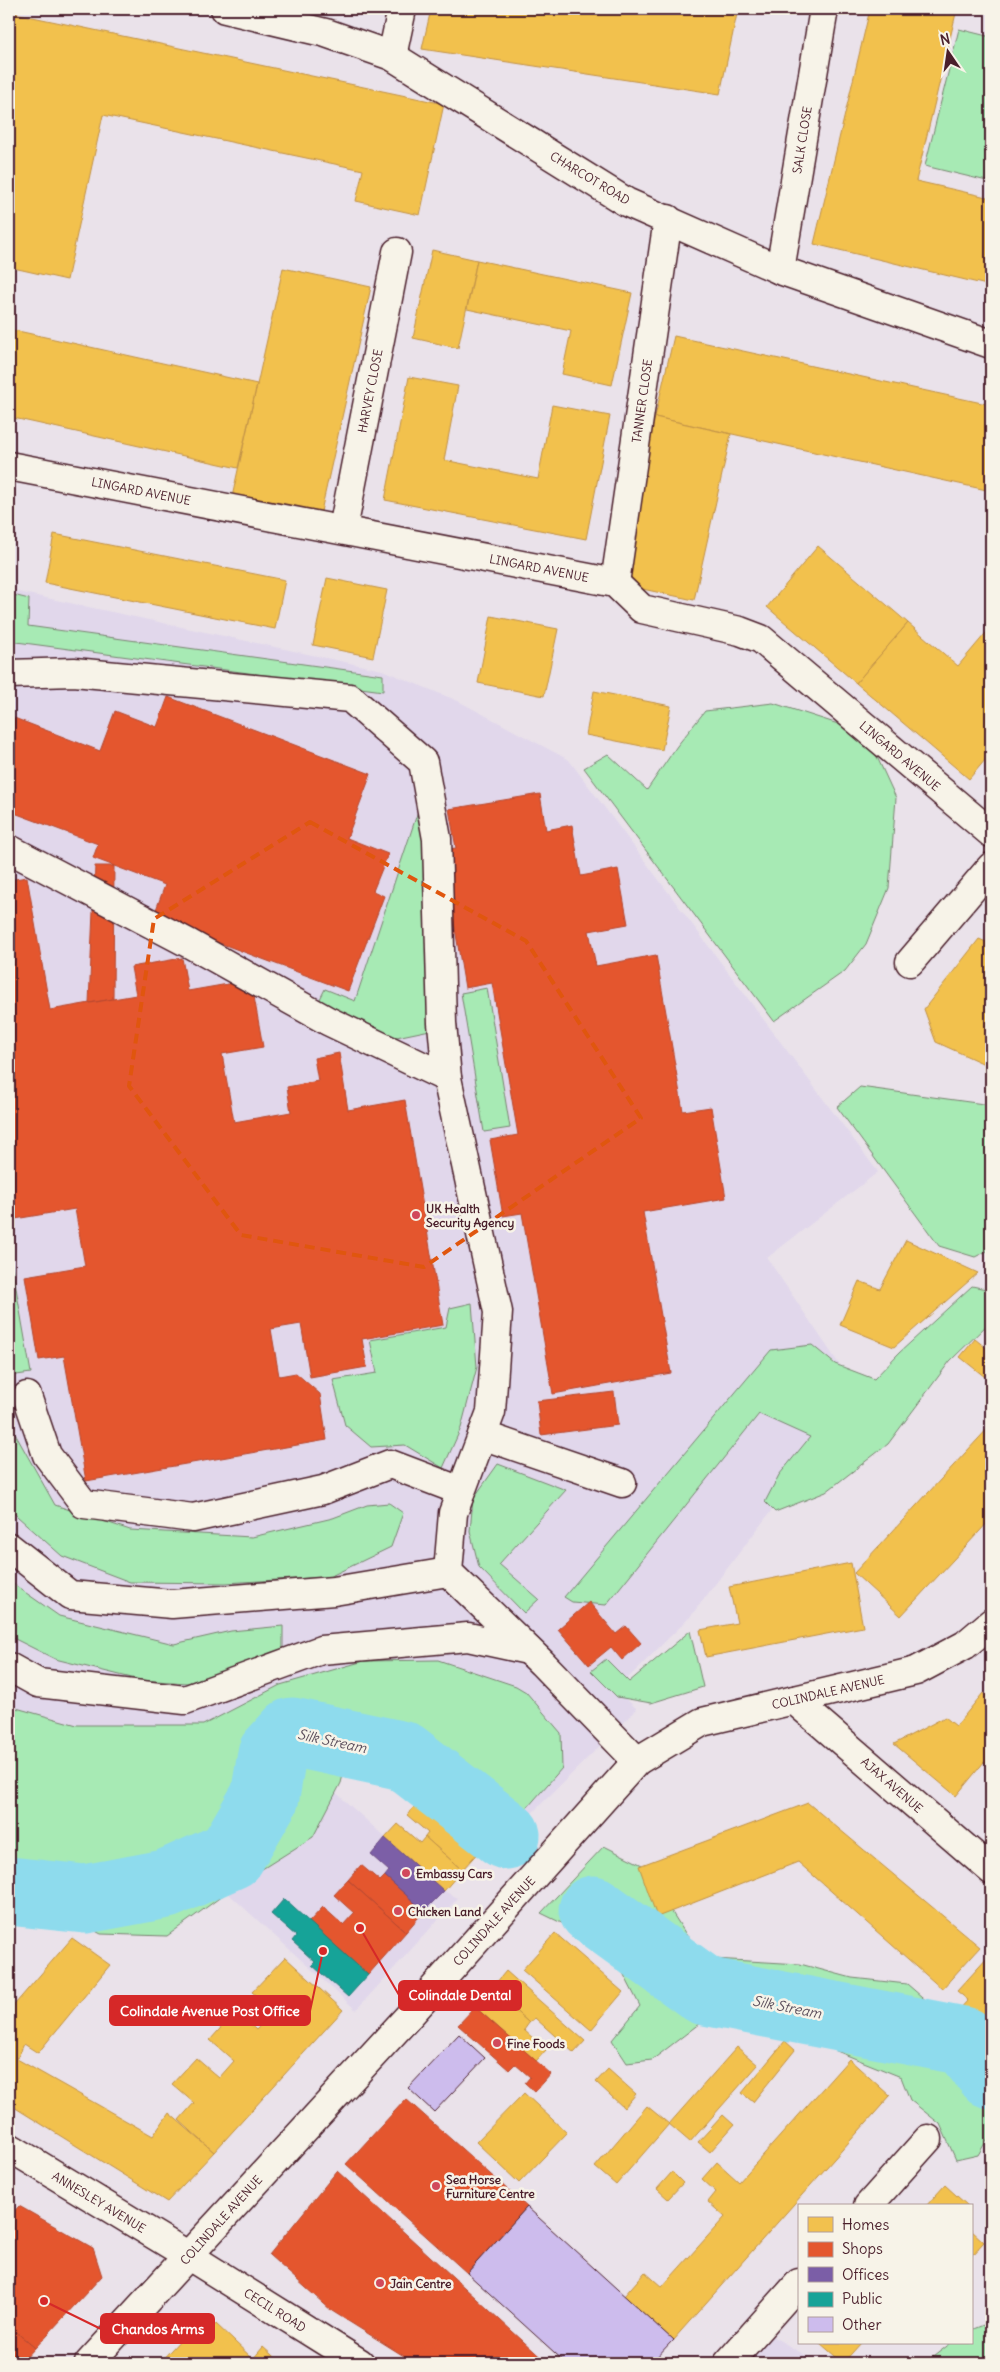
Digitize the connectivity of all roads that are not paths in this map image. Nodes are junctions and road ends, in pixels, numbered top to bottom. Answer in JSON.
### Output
{"nodes":[{"id":1,"x":225,"y":9,"type":"edge"},
{"id":2,"x":402,"y":9,"type":"edge"},
{"id":3,"x":824,"y":9,"type":"edge"},
{"id":4,"x":392,"y":56,"type":"junction"},
{"id":5,"x":668,"y":219,"type":"junction"},
{"id":6,"x":397,"y":252,"type":"dead end"},
{"id":7,"x":780,"y":270,"type":"junction"},
{"id":8,"x":991,"y":344,"type":"edge"},
{"id":9,"x":9,"y":466,"type":"edge"},
{"id":10,"x":343,"y":529,"type":"junction"},
{"id":11,"x":615,"y":583,"type":"junction"},
{"id":12,"x":9,"y":674,"type":"edge"},
{"id":13,"x":991,"y":833,"type":"edge"},
{"id":14,"x":9,"y":849,"type":"edge"},
{"id":15,"x":986,"y":884,"type":"edge"},
{"id":16,"x":910,"y":962,"type":"dead end"},
{"id":17,"x":448,"y":1078,"type":"junction"},
{"id":18,"x":27,"y":1396,"type":"dead end"},
{"id":19,"x":482,"y":1435,"type":"junction"},
{"id":20,"x":622,"y":1482,"type":"dead end"},
{"id":21,"x":461,"y":1491,"type":"junction"},
{"id":22,"x":9,"y":1547,"type":"edge"},
{"id":23,"x":448,"y":1572,"type":"junction"},
{"id":24,"x":991,"y":1623,"type":"edge"},
{"id":25,"x":528,"y":1650,"type":"junction"},
{"id":26,"x":9,"y":1667,"type":"edge"},
{"id":27,"x":794,"y":1700,"type":"junction"},
{"id":28,"x":637,"y":1761,"type":"junction"},
{"id":29,"x":991,"y":1870,"type":"edge"},
{"id":30,"x":928,"y":2138,"type":"dead end"},
{"id":31,"x":9,"y":2147,"type":"edge"},
{"id":32,"x":870,"y":2204,"type":"edge"},
{"id":33,"x":189,"y":2256,"type":"junction"},
{"id":34,"x":798,"y":2285,"type":"edge"},
{"id":35,"x":89,"y":2363,"type":"edge"},
{"id":36,"x":360,"y":2363,"type":"edge"},
{"id":37,"x":728,"y":2363,"type":"edge"}],
"edges":[{"from":1,"to":4,"type":"street","name":"CHARCOT ROAD"},
{"from":2,"to":4,"type":"street"},
{"from":3,"to":7,"type":"street","name":"SALK CLOSE"},
{"from":4,"to":5,"type":"street","name":"CHARCOT ROAD"},
{"from":5,"to":7,"type":"street","name":"CHARCOT ROAD"},
{"from":5,"to":11,"type":"street","name":"TANNER CLOSE"},
{"from":6,"to":10,"type":"street","name":"HARVEY CLOSE"},
{"from":7,"to":8,"type":"street","name":"CHARCOT ROAD"},
{"from":9,"to":10,"type":"street","name":"LINGARD AVENUE"},
{"from":10,"to":11,"type":"street","name":"LINGARD AVENUE"},
{"from":11,"to":13,"type":"street","name":"LINGARD AVENUE"},
{"from":12,"to":17,"type":"street"},
{"from":14,"to":17,"type":"street"},
{"from":15,"to":16,"type":"street"},
{"from":17,"to":19,"type":"street"},
{"from":18,"to":21,"type":"street"},
{"from":19,"to":20,"type":"street"},
{"from":19,"to":21,"type":"street"},
{"from":21,"to":23,"type":"street"},
{"from":22,"to":23,"type":"street"},
{"from":23,"to":25,"type":"street"},
{"from":24,"to":27,"type":"street","name":"COLINDALE AVENUE"},
{"from":25,"to":26,"type":"street"},
{"from":25,"to":28,"type":"street"},
{"from":27,"to":28,"type":"street","name":"COLINDALE AVENUE"},
{"from":27,"to":29,"type":"street","name":"AJAX AVENUE"},
{"from":28,"to":33,"type":"street","name":"COLINDALE AVENUE"},
{"from":30,"to":32,"type":"street"},
{"from":31,"to":33,"type":"street","name":"ANNESLEY AVENUE"},
{"from":33,"to":35,"type":"street","name":"COLINDALE AVENUE"},
{"from":33,"to":36,"type":"street","name":"CECIL ROAD"},
{"from":34,"to":37,"type":"street"}]}
